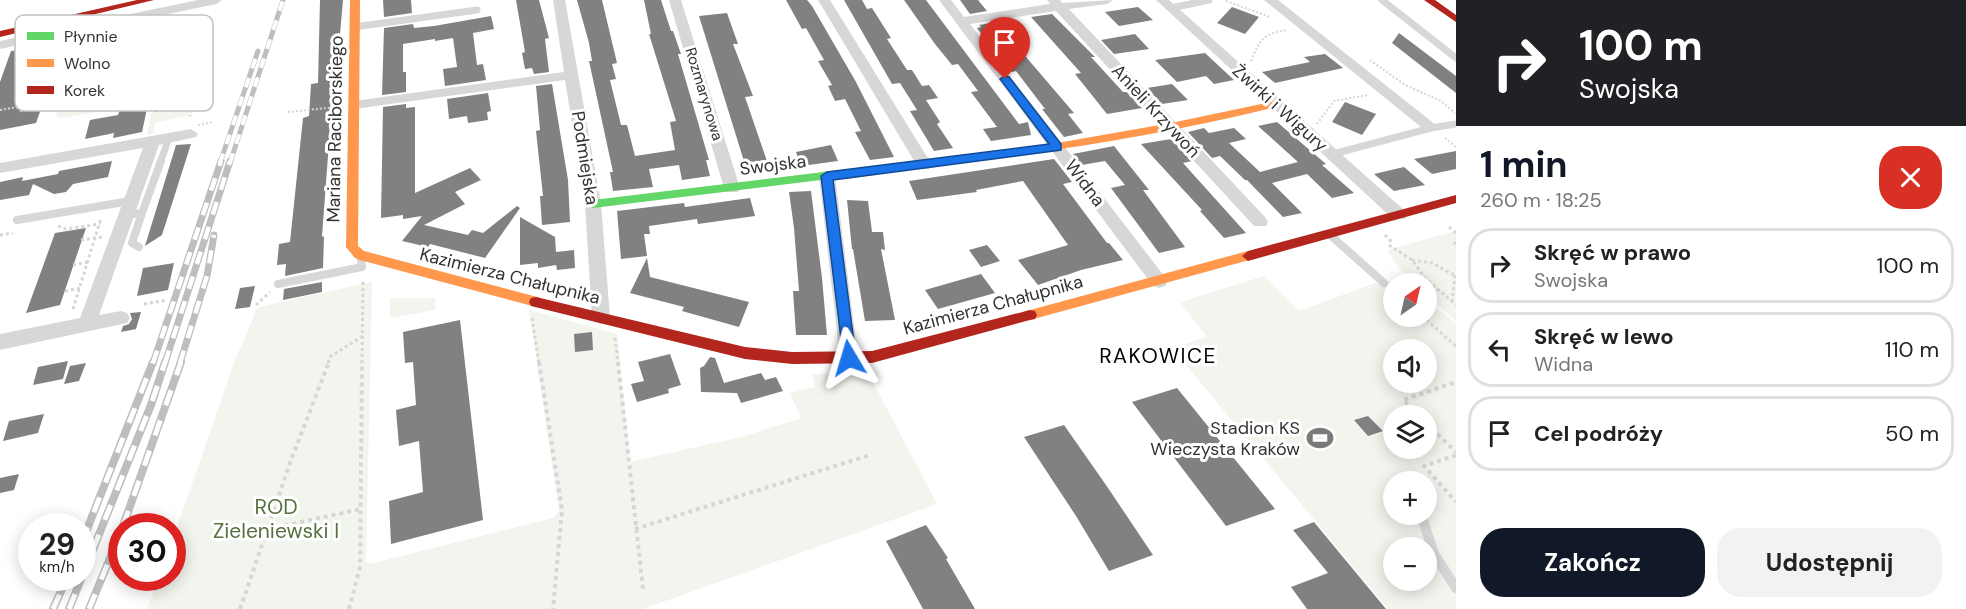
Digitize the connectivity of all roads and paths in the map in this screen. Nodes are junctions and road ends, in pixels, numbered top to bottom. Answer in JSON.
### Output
{"nodes":[{"id":1,"x":148,"y":0,"type":"edge"},
{"id":2,"x":216,"y":0,"type":"edge"},
{"id":3,"x":355,"y":0,"type":"edge"},
{"id":4,"x":559,"y":0,"type":"edge"},
{"id":5,"x":675,"y":0,"type":"edge"},
{"id":6,"x":824,"y":0,"type":"edge"},
{"id":7,"x":945,"y":0,"type":"edge"},
{"id":8,"x":1107,"y":0,"type":"edge"},
{"id":9,"x":1209,"y":0,"type":"edge"},
{"id":10,"x":1270,"y":0,"type":"edge"},
{"id":11,"x":1382,"y":0,"type":"edge"},
{"id":12,"x":1429,"y":0,"type":"edge"},
{"id":13,"x":1226,"y":1,"type":"edge"},
{"id":14,"x":1056,"y":3,"type":"edge"},
{"id":15,"x":1167,"y":4,"type":"edge"},
{"id":16,"x":477,"y":10,"type":"dead end"},
{"id":17,"x":83,"y":15,"type":"edge"},
{"id":18,"x":144,"y":15,"type":"edge"},
{"id":19,"x":1454,"y":17,"type":"edge"},
{"id":20,"x":961,"y":21,"type":"junction"},
{"id":21,"x":354,"y":27,"type":"junction"},
{"id":22,"x":1302,"y":27,"type":"junction"},
{"id":23,"x":15,"y":31,"type":"edge"},
{"id":24,"x":0,"y":34,"type":"edge"},
{"id":25,"x":15,"y":42,"type":"edge"},
{"id":26,"x":0,"y":45,"type":"edge"},
{"id":27,"x":1456,"y":58,"type":"edge"},
{"id":28,"x":1368,"y":59,"type":"dead end"},
{"id":29,"x":1239,"y":71,"type":"junction"},
{"id":30,"x":572,"y":75,"type":"junction"},
{"id":31,"x":1384,"y":91,"type":"junction"},
{"id":32,"x":1276,"y":104,"type":"junction"},
{"id":33,"x":354,"y":105,"type":"junction"},
{"id":34,"x":15,"y":107,"type":"edge"},
{"id":35,"x":0,"y":110,"type":"edge"},
{"id":36,"x":191,"y":111,"type":"edge"},
{"id":37,"x":288,"y":112,"type":"dead end"},
{"id":38,"x":1456,"y":114,"type":"edge"},
{"id":39,"x":190,"y":117,"type":"dead end"},
{"id":40,"x":213,"y":122,"type":"dead end"},
{"id":41,"x":1456,"y":124,"type":"edge"},
{"id":42,"x":1171,"y":127,"type":"junction"},
{"id":43,"x":1431,"y":128,"type":"junction"},
{"id":44,"x":192,"y":129,"type":"joint"},
{"id":45,"x":1305,"y":130,"type":"junction"},
{"id":46,"x":161,"y":139,"type":"junction"},
{"id":47,"x":1057,"y":147,"type":"junction"},
{"id":48,"x":1333,"y":154,"type":"junction"},
{"id":49,"x":924,"y":165,"type":"junction"},
{"id":50,"x":0,"y":168,"type":"edge"},
{"id":51,"x":827,"y":176,"type":"junction"},
{"id":52,"x":732,"y":188,"type":"junction"},
{"id":53,"x":1456,"y":199,"type":"edge"},
{"id":54,"x":593,"y":204,"type":"junction"},
{"id":55,"x":105,"y":206,"type":"junction"},
{"id":56,"x":133,"y":209,"type":"junction"},
{"id":57,"x":1399,"y":215,"type":"junction"},
{"id":58,"x":17,"y":220,"type":"dead end"},
{"id":59,"x":1260,"y":222,"type":"dead end"},
{"id":60,"x":1449,"y":227,"type":"dead end"},
{"id":61,"x":1456,"y":233,"type":"edge"},
{"id":62,"x":1329,"y":234,"type":"junction"},
{"id":63,"x":1383,"y":234,"type":"dead end"},
{"id":64,"x":1456,"y":242,"type":"edge"},
{"id":65,"x":1456,"y":247,"type":"edge"},
{"id":66,"x":139,"y":248,"type":"dead end"},
{"id":67,"x":360,"y":255,"type":"junction"},
{"id":68,"x":1412,"y":260,"type":"junction"},
{"id":69,"x":1455,"y":276,"type":"edge"},
{"id":70,"x":1159,"y":281,"type":"junction"},
{"id":71,"x":1383,"y":282,"type":"edge"},
{"id":72,"x":278,"y":284,"type":"joint"},
{"id":73,"x":363,"y":284,"type":"dead end"},
{"id":74,"x":166,"y":300,"type":"dead end"},
{"id":75,"x":144,"y":304,"type":"dead end"},
{"id":76,"x":1454,"y":304,"type":"edge"},
{"id":77,"x":256,"y":305,"type":"dead end"},
{"id":78,"x":532,"y":311,"type":"dead end"},
{"id":79,"x":70,"y":317,"type":"dead end"},
{"id":80,"x":601,"y":317,"type":"junction"},
{"id":81,"x":121,"y":318,"type":"dead end"},
{"id":82,"x":87,"y":324,"type":"junction"},
{"id":83,"x":1434,"y":327,"type":"edge"},
{"id":84,"x":615,"y":334,"type":"dead end"},
{"id":85,"x":363,"y":336,"type":"junction"},
{"id":86,"x":0,"y":342,"type":"edge"},
{"id":87,"x":1456,"y":346,"type":"edge"},
{"id":88,"x":849,"y":358,"type":"junction"},
{"id":89,"x":1456,"y":382,"type":"edge"},
{"id":90,"x":1408,"y":405,"type":"edge"},
{"id":91,"x":1437,"y":434,"type":"edge"},
{"id":92,"x":1456,"y":454,"type":"edge"},
{"id":93,"x":870,"y":455,"type":"dead end"},
{"id":94,"x":1456,"y":502,"type":"edge"},
{"id":95,"x":361,"y":509,"type":"junction"},
{"id":96,"x":1422,"y":525,"type":"edge"},
{"id":97,"x":635,"y":529,"type":"junction"},
{"id":98,"x":268,"y":530,"type":"junction"},
{"id":99,"x":1456,"y":588,"type":"edge"},
{"id":100,"x":643,"y":589,"type":"dead end"},
{"id":101,"x":240,"y":609,"type":"edge"},
{"id":102,"x":349,"y":609,"type":"edge"},
{"id":103,"x":553,"y":609,"type":"edge"}],
"edges":[{"from":1,"to":17,"type":"street"},
{"from":2,"to":18,"type":"street"},
{"from":3,"to":21,"type":"street","name":"Mariana Raciborskiego"},
{"from":4,"to":30,"type":"street","name":"Podmiejska"},
{"from":5,"to":52,"type":"street","name":"Rozmarynowa"},
{"from":6,"to":49,"type":"street"},
{"from":7,"to":20,"type":"street","name":"Widna"},
{"from":8,"to":14,"type":"street"},
{"from":9,"to":15,"type":"lane"},
{"from":10,"to":22,"type":"street"},
{"from":11,"to":27,"type":"lane"},
{"from":12,"to":19,"type":"street"},
{"from":13,"to":22,"type":"path"},
{"from":14,"to":20,"type":"street"},
{"from":14,"to":42,"type":"street","name":"Anieli Krzywoń"},
{"from":15,"to":29,"type":"street","name":"Żwirki i Wigury"},
{"from":16,"to":21,"type":"lane"},
{"from":20,"to":47,"type":"street","name":"Widna"},
{"from":21,"to":33,"type":"street","name":"Mariana Raciborskiego"},
{"from":22,"to":29,"type":"path"},
{"from":22,"to":31,"type":"street"},
{"from":23,"to":24,"type":"street"},
{"from":25,"to":26,"type":"street"},
{"from":28,"to":38,"type":"path"},
{"from":29,"to":32,"type":"street","name":"Żwirki i Wigury"},
{"from":30,"to":33,"type":"street"},
{"from":30,"to":54,"type":"street","name":"Podmiejska"},
{"from":31,"to":43,"type":"street"},
{"from":31,"to":45,"type":"path"},
{"from":32,"to":42,"type":"street","name":"Swojska"},
{"from":32,"to":45,"type":"street","name":"Żwirki i Wigury"},
{"from":33,"to":37,"type":"path"},
{"from":33,"to":67,"type":"street","name":"Mariana Raciborskiego"},
{"from":34,"to":35,"type":"path"},
{"from":36,"to":39,"type":"path"},
{"from":40,"to":44,"type":"path"},
{"from":41,"to":43,"type":"lane"},
{"from":42,"to":47,"type":"street","name":"Swojska"},
{"from":42,"to":59,"type":"street","name":"Anieli Krzywoń"},
{"from":43,"to":48,"type":"lane"},
{"from":44,"to":46,"type":"street"},
{"from":45,"to":48,"type":"street","name":"Żwirki i Wigury"},
{"from":46,"to":50,"type":"street"},
{"from":46,"to":56,"type":"street"},
{"from":47,"to":49,"type":"street","name":"Swojska"},
{"from":47,"to":70,"type":"street","name":"Widna"},
{"from":48,"to":57,"type":"street","name":"Żwirki i Wigury"},
{"from":49,"to":51,"type":"street","name":"Swojska"},
{"from":51,"to":52,"type":"street","name":"Swojska"},
{"from":51,"to":88,"type":"street"},
{"from":52,"to":54,"type":"street","name":"Swojska"},
{"from":53,"to":57,"type":"street","name":"Kazimierza Chałupnika"},
{"from":54,"to":80,"type":"street","name":"Podmiejska"},
{"from":55,"to":56,"type":"lane"},
{"from":55,"to":58,"type":"lane"},
{"from":55,"to":79,"type":"path"},
{"from":56,"to":66,"type":"lane"},
{"from":56,"to":82,"type":"street"},
{"from":57,"to":62,"type":"street","name":"Kazimierza Chałupnika"},
{"from":60,"to":61,"type":"path"},
{"from":62,"to":70,"type":"street","name":"Kazimierza Chałupnika"},
{"from":62,"to":71,"type":"lane"},
{"from":63,"to":68,"type":"path"},
{"from":64,"to":65,"type":"path"},
{"from":67,"to":72,"type":"lane"},
{"from":67,"to":80,"type":"street","name":"Kazimierza Chałupnika"},
{"from":68,"to":69,"type":"path"},
{"from":68,"to":76,"type":"path"},
{"from":69,"to":76,"type":"path"},
{"from":70,"to":88,"type":"street","name":"Kazimierza Chałupnika"},
{"from":72,"to":77,"type":"path"},
{"from":73,"to":85,"type":"path"},
{"from":74,"to":75,"type":"path"},
{"from":78,"to":103,"type":"path"},
{"from":80,"to":88,"type":"street","name":"Kazimierza Chałupnika"},
{"from":81,"to":82,"type":"street"},
{"from":82,"to":86,"type":"street"},
{"from":83,"to":87,"type":"path"},
{"from":84,"to":97,"type":"path"},
{"from":85,"to":95,"type":"path"},
{"from":85,"to":98,"type":"path"},
{"from":89,"to":90,"type":"path"},
{"from":91,"to":92,"type":"path"},
{"from":92,"to":94,"type":"path"},
{"from":93,"to":97,"type":"path"},
{"from":95,"to":98,"type":"path"},
{"from":95,"to":102,"type":"path"},
{"from":96,"to":99,"type":"lane"},
{"from":97,"to":100,"type":"path"},
{"from":98,"to":101,"type":"path"}]}
